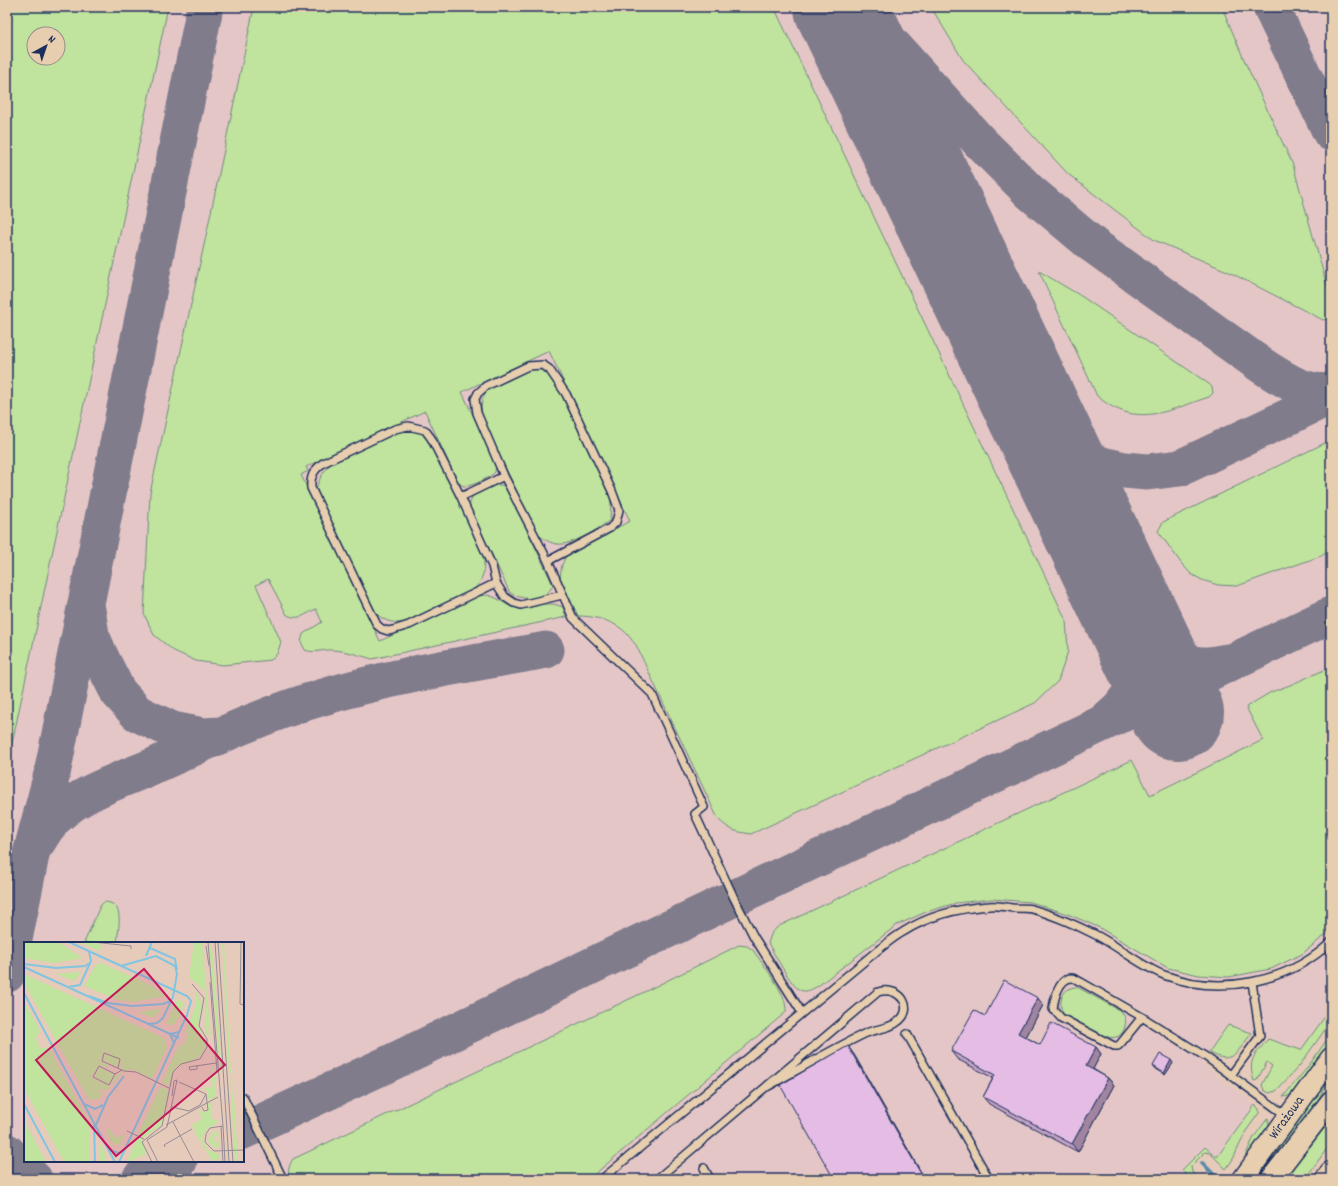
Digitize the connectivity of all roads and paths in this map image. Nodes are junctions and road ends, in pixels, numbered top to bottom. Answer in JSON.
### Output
{"nodes":[{"id":1,"x":504,"y":476,"type":"junction"},
{"id":2,"x":462,"y":497,"type":"junction"},
{"id":3,"x":548,"y":560,"type":"junction"},
{"id":4,"x":496,"y":583,"type":"junction"},
{"id":5,"x":562,"y":595,"type":"junction"},
{"id":6,"x":1331,"y":942,"type":"edge"},
{"id":7,"x":1252,"y":982,"type":"junction"},
{"id":8,"x":802,"y":1013,"type":"junction"},
{"id":9,"x":1142,"y":1017,"type":"junction"},
{"id":10,"x":907,"y":1034,"type":"dead end"},
{"id":11,"x":1331,"y":1058,"type":"edge"},
{"id":12,"x":1232,"y":1075,"type":"junction"},
{"id":13,"x":767,"y":1087,"type":"junction"},
{"id":14,"x":244,"y":1099,"type":"edge"},
{"id":15,"x":1331,"y":1101,"type":"edge"},
{"id":16,"x":1288,"y":1118,"type":"junction"},
{"id":17,"x":704,"y":1168,"type":"dead end"},
{"id":18,"x":1331,"y":1173,"type":"edge"},
{"id":19,"x":283,"y":1179,"type":"edge"},
{"id":20,"x":602,"y":1179,"type":"edge"},
{"id":21,"x":657,"y":1179,"type":"edge"},
{"id":22,"x":710,"y":1179,"type":"edge"},
{"id":23,"x":989,"y":1179,"type":"edge"},
{"id":24,"x":1243,"y":1179,"type":"edge"},
{"id":25,"x":1271,"y":1179,"type":"edge"},
{"id":26,"x":1327,"y":1179,"type":"edge"}],
"edges":[{"from":1,"to":2,"type":"lane"},
{"from":1,"to":3,"type":"lane"},
{"from":1,"to":3,"type":"lane"},
{"from":2,"to":4,"type":"lane"},
{"from":2,"to":4,"type":"lane"},
{"from":3,"to":5,"type":"lane"},
{"from":4,"to":5,"type":"lane"},
{"from":5,"to":8,"type":"lane"},
{"from":6,"to":7,"type":"lane"},
{"from":7,"to":8,"type":"lane"},
{"from":7,"to":12,"type":"lane"},
{"from":8,"to":20,"type":"lane"},
{"from":9,"to":9,"type":"lane"},
{"from":9,"to":12,"type":"lane"},
{"from":10,"to":23,"type":"lane"},
{"from":11,"to":16,"type":"main road","name":"Wirażowa"},
{"from":12,"to":16,"type":"lane"},
{"from":13,"to":13,"type":"lane"},
{"from":13,"to":21,"type":"lane"},
{"from":14,"to":19,"type":"lane"},
{"from":15,"to":25,"type":"main road","name":"Wirażowa"},
{"from":16,"to":24,"type":"main road","name":"Wirażowa"},
{"from":17,"to":22,"type":"lane"},
{"from":18,"to":26,"type":"highway"}]}
